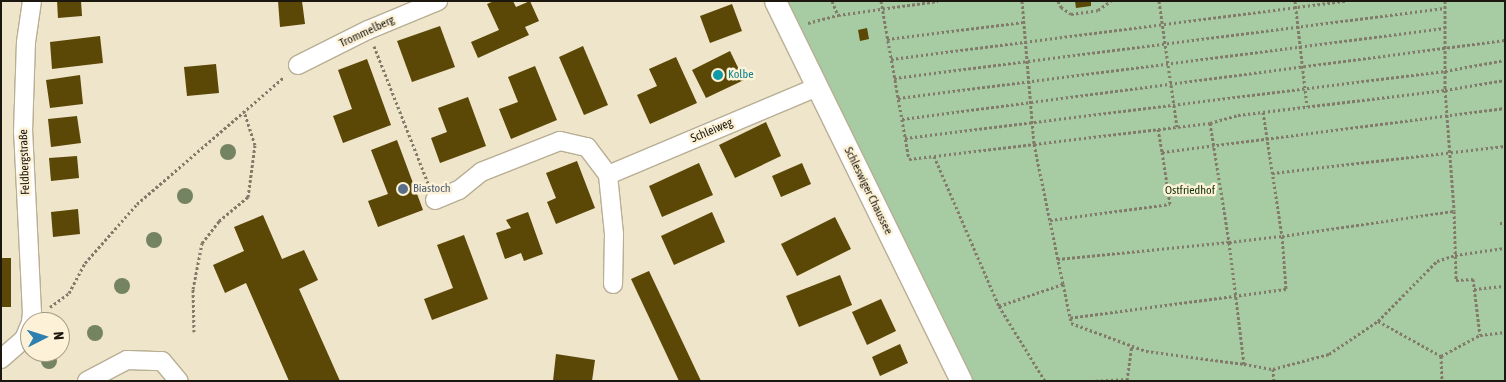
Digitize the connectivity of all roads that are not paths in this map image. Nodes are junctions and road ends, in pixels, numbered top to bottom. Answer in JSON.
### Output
{"nodes":[{"id":1,"x":32,"y":1,"type":"edge"},
{"id":2,"x":438,"y":1,"type":"edge"},
{"id":3,"x":775,"y":1,"type":"edge"},
{"id":4,"x":298,"y":65,"type":"road end"},
{"id":5,"x":816,"y":87,"type":"junction"},
{"id":6,"x":608,"y":175,"type":"junction"},
{"id":7,"x":434,"y":200,"type":"road end"},
{"id":8,"x":613,"y":284,"type":"dead end"},
{"id":9,"x":31,"y":312,"type":"edge"},
{"id":10,"x":20,"y":342,"type":"edge"},
{"id":11,"x":1,"y":359,"type":"edge"},
{"id":12,"x":87,"y":381,"type":"edge"},
{"id":13,"x":179,"y":381,"type":"edge"},
{"id":14,"x":961,"y":381,"type":"edge"}],
"edges":[{"from":1,"to":9,"type":"street","name":"Feldbergstraße"},
{"from":2,"to":4,"type":"street","name":"Trommelberg"},
{"from":3,"to":5,"type":"street","name":"Schleswiger Chaussee"},
{"from":5,"to":6,"type":"street","name":"Schleiweg"},
{"from":5,"to":14,"type":"street","name":"Schleswiger Chaussee"},
{"from":6,"to":7,"type":"street"},
{"from":6,"to":8,"type":"street"},
{"from":10,"to":11,"type":"street"},
{"from":12,"to":13,"type":"street"}]}
